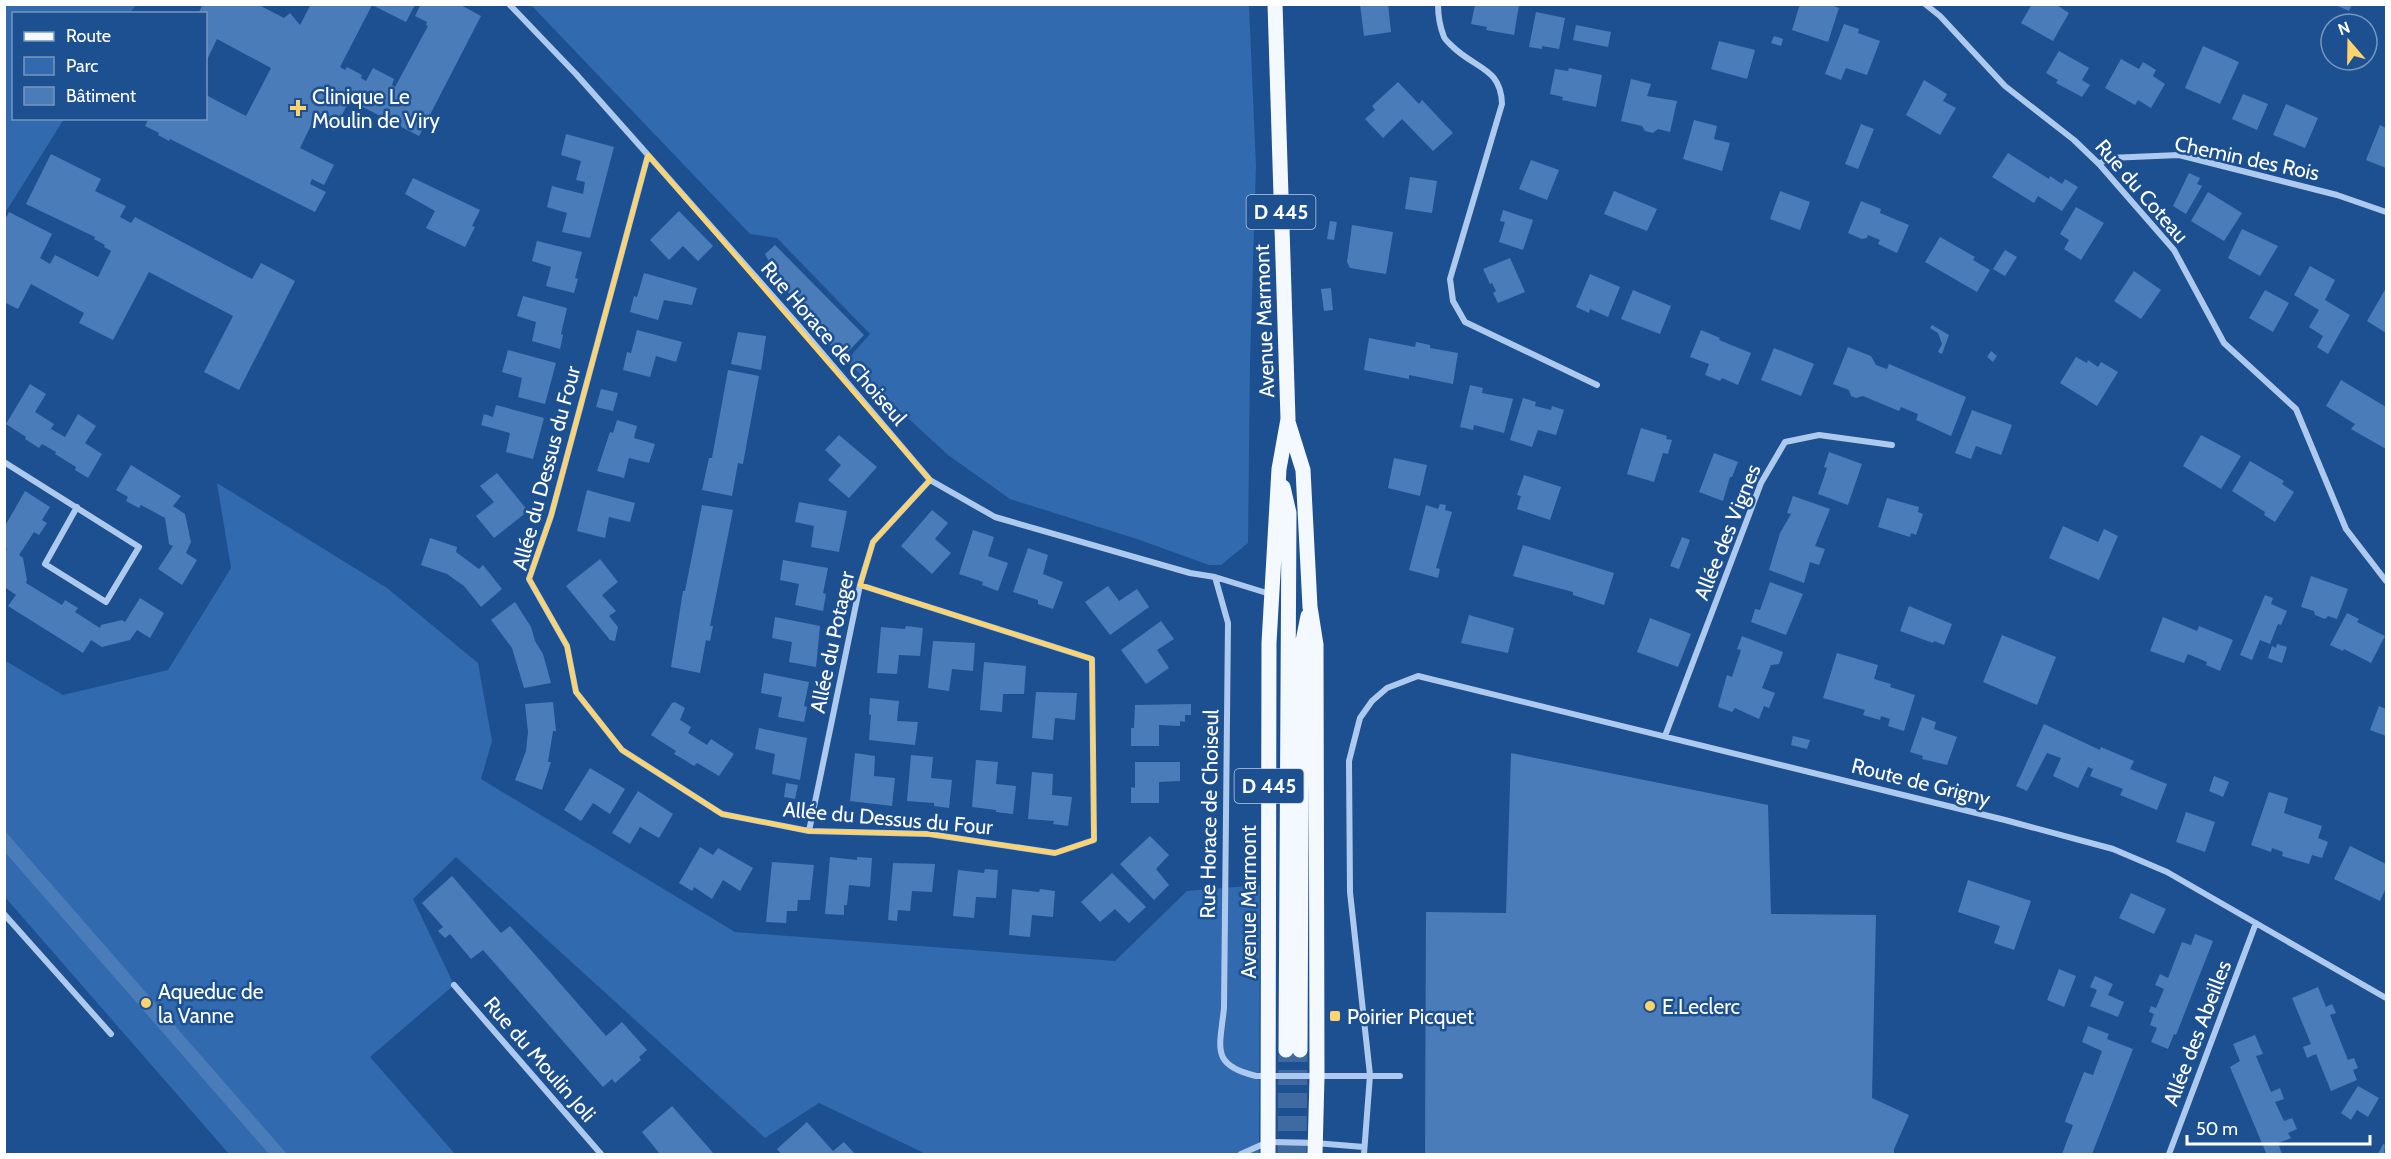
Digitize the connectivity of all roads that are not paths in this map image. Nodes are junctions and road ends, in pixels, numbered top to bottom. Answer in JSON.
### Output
{"nodes":[{"id":1,"x":509,"y":4,"type":"edge"},
{"id":2,"x":1275,"y":4,"type":"edge"},
{"id":3,"x":1438,"y":4,"type":"edge"},
{"id":4,"x":1925,"y":4,"type":"edge"},
{"id":5,"x":648,"y":155,"type":"junction"},
{"id":6,"x":2099,"y":164,"type":"junction"},
{"id":7,"x":2386,"y":212,"type":"edge"},
{"id":8,"x":1597,"y":385,"type":"dead end"},
{"id":9,"x":1288,"y":419,"type":"junction"},
{"id":10,"x":1892,"y":445,"type":"dead end"},
{"id":11,"x":4,"y":462,"type":"edge"},
{"id":12,"x":1279,"y":469,"type":"junction"},
{"id":13,"x":930,"y":480,"type":"junction"},
{"id":14,"x":77,"y":507,"type":"junction"},
{"id":15,"x":1215,"y":577,"type":"junction"},
{"id":16,"x":2386,"y":581,"type":"edge"},
{"id":17,"x":860,"y":585,"type":"junction"},
{"id":18,"x":1271,"y":595,"type":"junction"},
{"id":19,"x":1310,"y":607,"type":"junction"},
{"id":20,"x":1665,"y":736,"type":"junction"},
{"id":21,"x":809,"y":831,"type":"junction"},
{"id":22,"x":4,"y":914,"type":"edge"},
{"id":23,"x":2256,"y":923,"type":"junction"},
{"id":24,"x":454,"y":985,"type":"dead end"},
{"id":25,"x":2386,"y":998,"type":"edge"},
{"id":26,"x":111,"y":1034,"type":"dead end"},
{"id":27,"x":1370,"y":1075,"type":"junction"},
{"id":28,"x":1269,"y":1076,"type":"junction"},
{"id":29,"x":1400,"y":1076,"type":"dead end"},
{"id":30,"x":1317,"y":1077,"type":"junction"},
{"id":31,"x":1364,"y":1147,"type":"junction"},
{"id":32,"x":1268,"y":1148,"type":"edge"},
{"id":33,"x":1315,"y":1149,"type":"edge"},
{"id":34,"x":601,"y":1155,"type":"edge"},
{"id":35,"x":1241,"y":1155,"type":"edge"},
{"id":36,"x":1364,"y":1155,"type":"edge"},
{"id":37,"x":2169,"y":1155,"type":"edge"}],
"edges":[{"from":1,"to":5,"type":"street","name":"Rue Horace de Choiseul"},
{"from":2,"to":9,"type":"main road","name":"Avenue Marmont","number":"D 445"},
{"from":3,"to":8,"type":"street"},
{"from":4,"to":6,"type":"street","name":"Rue du Coteau"},
{"from":5,"to":13,"type":"street","name":"Rue Horace de Choiseul"},
{"from":5,"to":21,"type":"street","name":"Allée du Dessus du Four"},
{"from":6,"to":7,"type":"street","name":"Chemin des Rois"},
{"from":6,"to":16,"type":"street","name":"Rue du Coteau"},
{"from":9,"to":12,"type":"main road","name":"Avenue Marmont","number":"D 445"},
{"from":9,"to":19,"type":"main road","name":"Avenue Marmont","number":"D 445"},
{"from":10,"to":20,"type":"street","name":"Allée des Vignes"},
{"from":11,"to":14,"type":"street"},
{"from":12,"to":18,"type":"main road","name":"Avenue Marmont","number":"D 445"},
{"from":12,"to":19,"type":"main road","name":"Avenue Marmont","number":"D 445"},
{"from":13,"to":15,"type":"street","name":"Rue Horace de Choiseul"},
{"from":13,"to":17,"type":"street","name":"Allée du Potager"},
{"from":14,"to":14,"type":"street"},
{"from":15,"to":18,"type":"street","name":"Rue Horace de Choiseul"},
{"from":15,"to":28,"type":"street","name":"Rue Horace de Choiseul"},
{"from":17,"to":21,"type":"street","name":"Allée du Potager"},
{"from":17,"to":21,"type":"street","name":"Allée du Dessus du Four"},
{"from":18,"to":28,"type":"main road","name":"Avenue Marmont","number":"D 445"},
{"from":19,"to":30,"type":"main road","name":"Avenue Marmont","number":"D 445"},
{"from":20,"to":23,"type":"street","name":"Route de Grigny"},
{"from":20,"to":27,"type":"street","name":"Route de Grigny"},
{"from":22,"to":26,"type":"street"},
{"from":23,"to":25,"type":"street","name":"Route de Grigny"},
{"from":23,"to":37,"type":"street","name":"Allée des Abeilles"},
{"from":24,"to":34,"type":"street","name":"Rue du Moulin Joli"},
{"from":27,"to":29,"type":"street"},
{"from":27,"to":30,"type":"street"},
{"from":27,"to":31,"type":"street"},
{"from":28,"to":30,"type":"street"},
{"from":28,"to":32,"type":"main road","name":"Avenue Marmont","number":"D 445"},
{"from":30,"to":33,"type":"main road","name":"Avenue Marmont","number":"D 445"},
{"from":31,"to":33,"type":"street"},
{"from":31,"to":36,"type":"street"},
{"from":32,"to":33,"type":"street"},
{"from":32,"to":35,"type":"street"}]}
